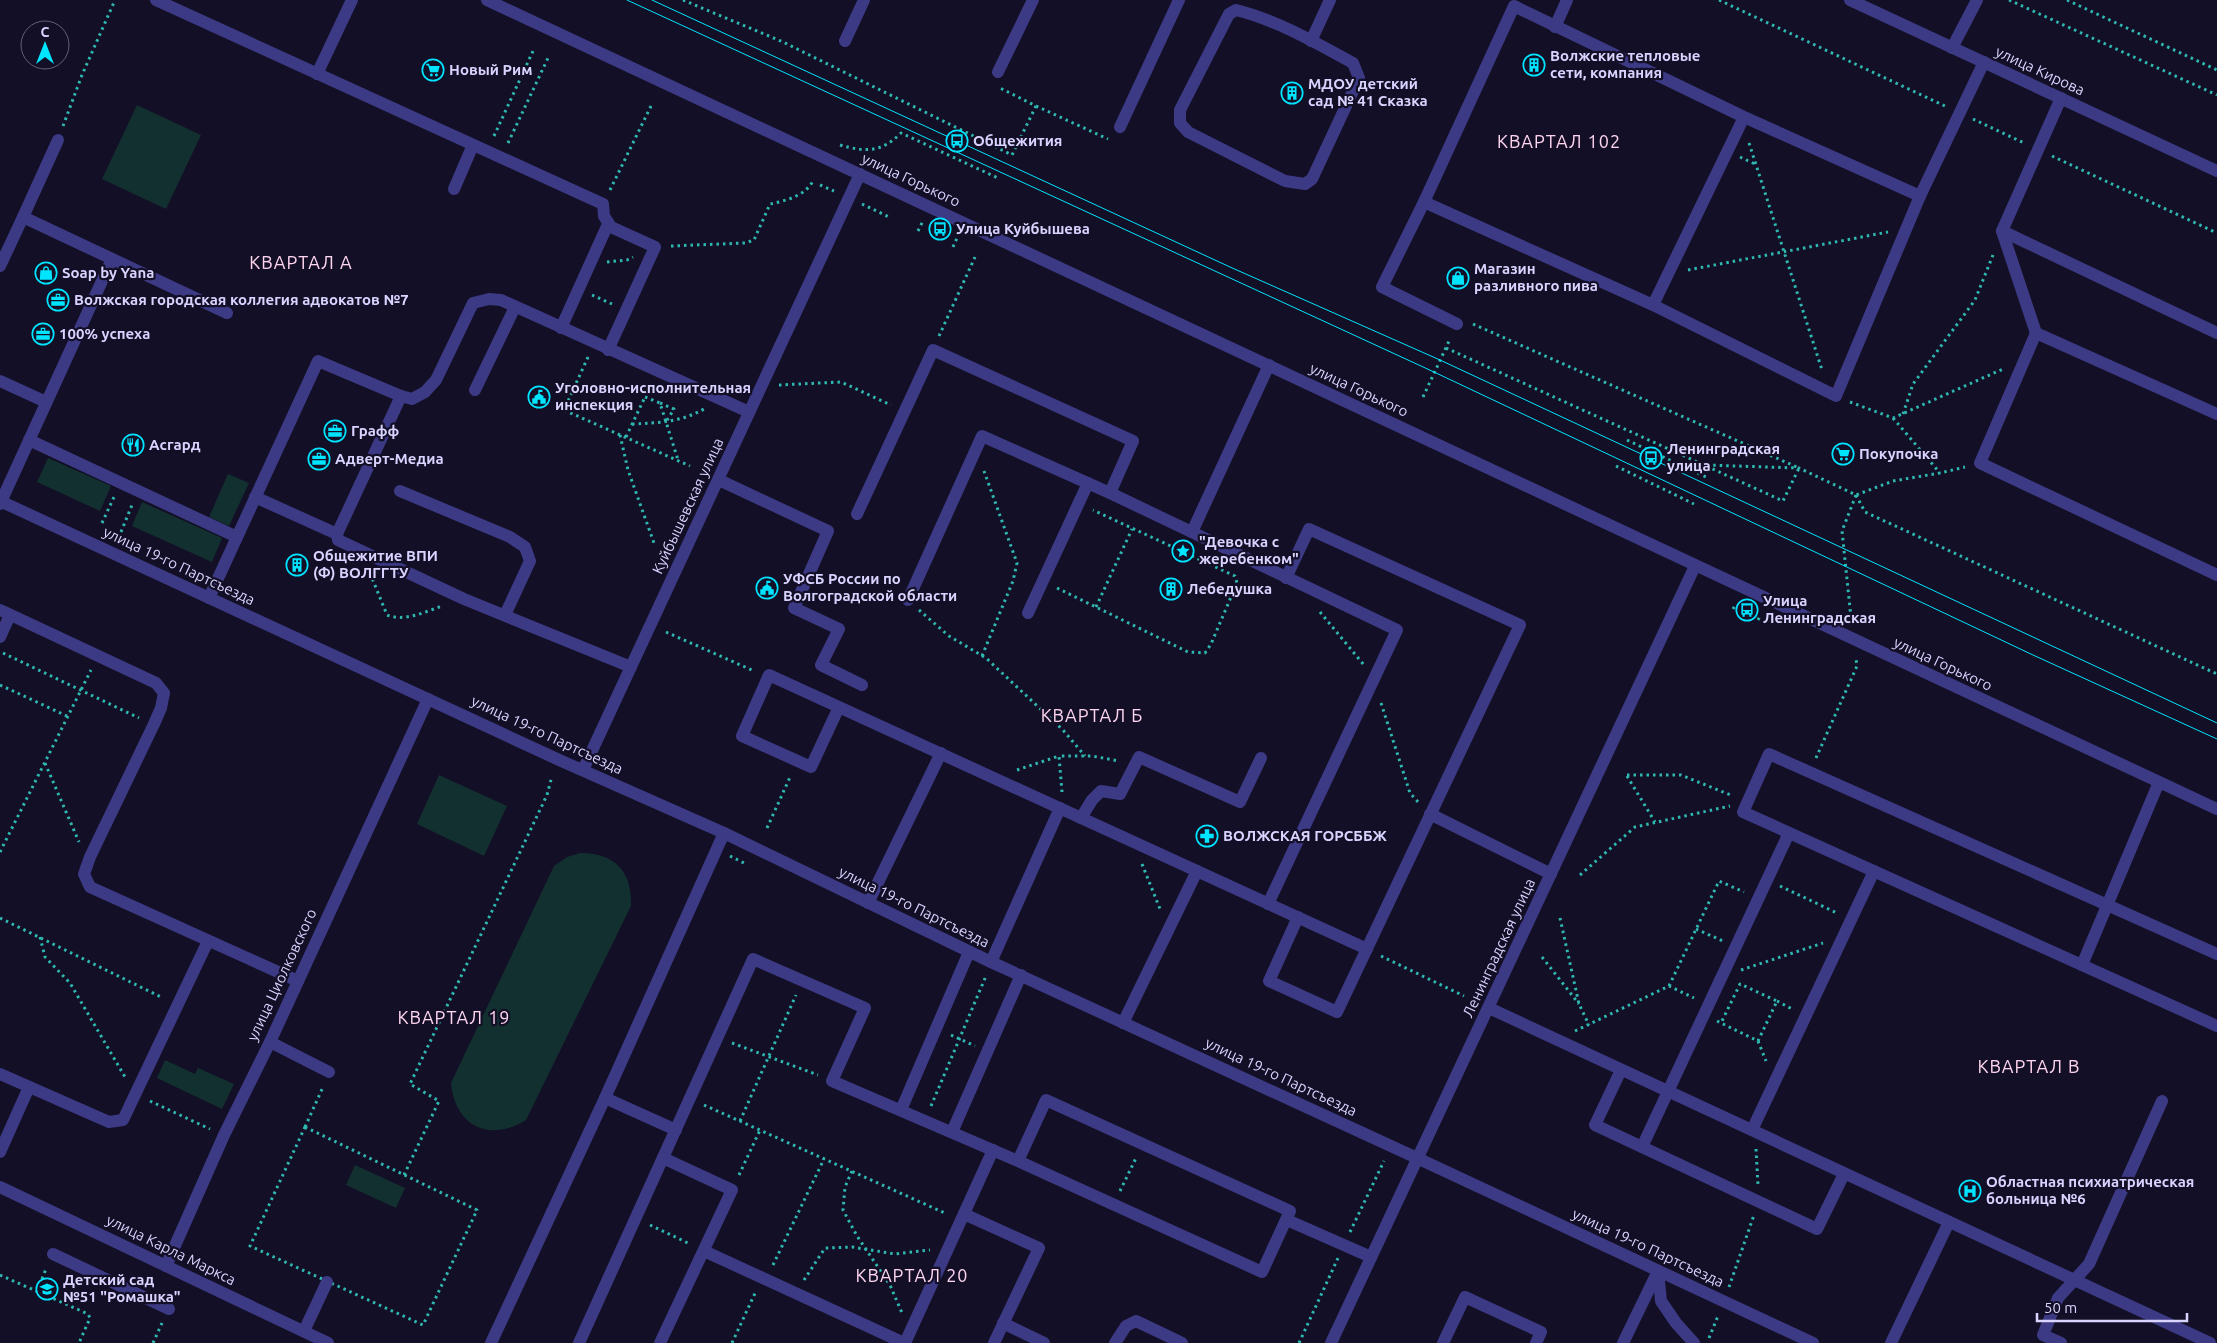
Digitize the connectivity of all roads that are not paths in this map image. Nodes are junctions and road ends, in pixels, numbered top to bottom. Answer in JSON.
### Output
{"nodes":[{"id":1,"x":156,"y":0,"type":"edge"},
{"id":2,"x":352,"y":0,"type":"edge"},
{"id":3,"x":488,"y":0,"type":"edge"},
{"id":4,"x":864,"y":0,"type":"edge"},
{"id":5,"x":1033,"y":0,"type":"edge"},
{"id":6,"x":1179,"y":0,"type":"edge"},
{"id":7,"x":1330,"y":0,"type":"edge"},
{"id":8,"x":1501,"y":0,"type":"edge"},
{"id":9,"x":1567,"y":0,"type":"edge"},
{"id":10,"x":1850,"y":0,"type":"edge"},
{"id":11,"x":1977,"y":0,"type":"edge"},
{"id":12,"x":1514,"y":6,"type":"junction"},
{"id":13,"x":1555,"y":27,"type":"junction"},
{"id":14,"x":845,"y":41,"type":"dead end"},
{"id":15,"x":1311,"y":41,"type":"junction"},
{"id":16,"x":1952,"y":48,"type":"junction"},
{"id":17,"x":1984,"y":62,"type":"junction"},
{"id":18,"x":998,"y":72,"type":"road end"},
{"id":19,"x":317,"y":74,"type":"junction"},
{"id":20,"x":2061,"y":98,"type":"junction"},
{"id":21,"x":1743,"y":119,"type":"junction"},
{"id":22,"x":1120,"y":127,"type":"road end"},
{"id":23,"x":58,"y":140,"type":"road end"},
{"id":24,"x":473,"y":145,"type":"junction"},
{"id":25,"x":2217,"y":171,"type":"edge"},
{"id":26,"x":860,"y":174,"type":"junction"},
{"id":27,"x":454,"y":189,"type":"dead end"},
{"id":28,"x":1920,"y":196,"type":"junction"},
{"id":29,"x":1424,"y":202,"type":"junction"},
{"id":30,"x":23,"y":217,"type":"junction"},
{"id":31,"x":608,"y":224,"type":"junction"},
{"id":32,"x":2002,"y":231,"type":"junction"},
{"id":33,"x":1,"y":259,"type":"edge"},
{"id":34,"x":112,"y":259,"type":"junction"},
{"id":35,"x":1653,"y":305,"type":"junction"},
{"id":36,"x":515,"y":307,"type":"junction"},
{"id":37,"x":228,"y":313,"type":"dead end"},
{"id":38,"x":1457,"y":324,"type":"road end"},
{"id":39,"x":561,"y":328,"type":"junction"},
{"id":40,"x":2036,"y":333,"type":"junction"},
{"id":41,"x":2217,"y":333,"type":"edge"},
{"id":42,"x":608,"y":350,"type":"junction"},
{"id":43,"x":1269,"y":364,"type":"junction"},
{"id":44,"x":0,"y":381,"type":"edge"},
{"id":45,"x":476,"y":390,"type":"dead end"},
{"id":46,"x":401,"y":396,"type":"junction"},
{"id":47,"x":46,"y":402,"type":"junction"},
{"id":48,"x":749,"y":412,"type":"junction"},
{"id":49,"x":2217,"y":414,"type":"edge"},
{"id":50,"x":29,"y":440,"type":"junction"},
{"id":51,"x":719,"y":480,"type":"junction"},
{"id":52,"x":1088,"y":484,"type":"junction"},
{"id":53,"x":400,"y":491,"type":"dead end"},
{"id":54,"x":1110,"y":494,"type":"junction"},
{"id":55,"x":255,"y":497,"type":"junction"},
{"id":56,"x":0,"y":502,"type":"edge"},
{"id":57,"x":857,"y":514,"type":"dead end"},
{"id":58,"x":1192,"y":532,"type":"junction"},
{"id":59,"x":337,"y":534,"type":"junction"},
{"id":60,"x":237,"y":537,"type":"junction"},
{"id":61,"x":1695,"y":566,"type":"junction"},
{"id":62,"x":2217,"y":575,"type":"edge"},
{"id":63,"x":1286,"y":578,"type":"junction"},
{"id":64,"x":208,"y":598,"type":"junction"},
{"id":65,"x":908,"y":600,"type":"road end"},
{"id":66,"x":5,"y":612,"type":"edge"},
{"id":67,"x":1028,"y":613,"type":"dead end"},
{"id":68,"x":505,"y":615,"type":"junction"},
{"id":69,"x":0,"y":637,"type":"edge"},
{"id":70,"x":631,"y":668,"type":"junction"},
{"id":71,"x":862,"y":685,"type":"dead end"},
{"id":72,"x":428,"y":698,"type":"junction"},
{"id":73,"x":840,"y":707,"type":"junction"},
{"id":74,"x":941,"y":753,"type":"junction"},
{"id":75,"x":1261,"y":758,"type":"dead end"},
{"id":76,"x":583,"y":770,"type":"junction"},
{"id":77,"x":2159,"y":782,"type":"junction"},
{"id":78,"x":1062,"y":809,"type":"junction"},
{"id":79,"x":2217,"y":809,"type":"edge"},
{"id":80,"x":1430,"y":814,"type":"junction"},
{"id":81,"x":1081,"y":818,"type":"junction"},
{"id":82,"x":1789,"y":833,"type":"junction"},
{"id":83,"x":724,"y":834,"type":"junction"},
{"id":84,"x":1197,"y":871,"type":"junction"},
{"id":85,"x":1874,"y":871,"type":"junction"},
{"id":86,"x":1551,"y":874,"type":"junction"},
{"id":87,"x":868,"y":903,"type":"junction"},
{"id":88,"x":1268,"y":904,"type":"junction"},
{"id":89,"x":2107,"y":905,"type":"junction"},
{"id":90,"x":1298,"y":917,"type":"junction"},
{"id":91,"x":208,"y":941,"type":"junction"},
{"id":92,"x":1367,"y":949,"type":"junction"},
{"id":93,"x":969,"y":952,"type":"junction"},
{"id":94,"x":2217,"y":954,"type":"edge"},
{"id":95,"x":990,"y":962,"type":"junction"},
{"id":96,"x":2082,"y":965,"type":"junction"},
{"id":97,"x":1020,"y":976,"type":"junction"},
{"id":98,"x":298,"y":981,"type":"junction"},
{"id":99,"x":1489,"y":1008,"type":"junction"},
{"id":100,"x":1123,"y":1023,"type":"junction"},
{"id":101,"x":2217,"y":1026,"type":"edge"},
{"id":102,"x":270,"y":1042,"type":"junction"},
{"id":103,"x":1621,"y":1070,"type":"junction"},
{"id":104,"x":329,"y":1072,"type":"road end"},
{"id":105,"x":0,"y":1074,"type":"edge"},
{"id":106,"x":28,"y":1087,"type":"junction"},
{"id":107,"x":1667,"y":1091,"type":"junction"},
{"id":108,"x":605,"y":1098,"type":"junction"},
{"id":109,"x":2162,"y":1101,"type":"dead end"},
{"id":110,"x":901,"y":1110,"type":"junction"},
{"id":111,"x":676,"y":1130,"type":"junction"},
{"id":112,"x":1752,"y":1130,"type":"junction"},
{"id":113,"x":952,"y":1132,"type":"junction"},
{"id":114,"x":1642,"y":1147,"type":"junction"},
{"id":115,"x":993,"y":1150,"type":"junction"},
{"id":116,"x":0,"y":1152,"type":"edge"},
{"id":117,"x":663,"y":1158,"type":"junction"},
{"id":118,"x":1417,"y":1158,"type":"junction"},
{"id":119,"x":1018,"y":1161,"type":"junction"},
{"id":120,"x":1844,"y":1174,"type":"junction"},
{"id":121,"x":0,"y":1187,"type":"edge"},
{"id":122,"x":963,"y":1217,"type":"junction"},
{"id":123,"x":1287,"y":1220,"type":"junction"},
{"id":124,"x":1949,"y":1222,"type":"junction"},
{"id":125,"x":704,"y":1251,"type":"junction"},
{"id":126,"x":53,"y":1254,"type":"dead end"},
{"id":127,"x":1371,"y":1257,"type":"junction"},
{"id":128,"x":166,"y":1266,"type":"junction"},
{"id":129,"x":1658,"y":1271,"type":"junction"},
{"id":130,"x":2073,"y":1280,"type":"junction"},
{"id":131,"x":326,"y":1282,"type":"road end"},
{"id":132,"x":169,"y":1309,"type":"road end"},
{"id":133,"x":1003,"y":1324,"type":"junction"},
{"id":134,"x":304,"y":1332,"type":"junction"},
{"id":135,"x":906,"y":1339,"type":"edge"},
{"id":136,"x":328,"y":1343,"type":"edge"},
{"id":137,"x":490,"y":1343,"type":"edge"},
{"id":138,"x":579,"y":1343,"type":"edge"},
{"id":139,"x":660,"y":1343,"type":"edge"},
{"id":140,"x":994,"y":1343,"type":"edge"},
{"id":141,"x":1044,"y":1343,"type":"edge"},
{"id":142,"x":1115,"y":1343,"type":"edge"},
{"id":143,"x":1182,"y":1343,"type":"edge"},
{"id":144,"x":1331,"y":1343,"type":"edge"},
{"id":145,"x":1443,"y":1343,"type":"edge"},
{"id":146,"x":1536,"y":1343,"type":"edge"},
{"id":147,"x":1623,"y":1343,"type":"edge"},
{"id":148,"x":1694,"y":1343,"type":"edge"},
{"id":149,"x":1813,"y":1343,"type":"edge"},
{"id":150,"x":1891,"y":1343,"type":"edge"},
{"id":151,"x":2061,"y":1343,"type":"edge"},
{"id":152,"x":2210,"y":1343,"type":"edge"}],
"edges":[{"from":1,"to":19,"type":"street"},
{"from":2,"to":19,"type":"street"},
{"from":3,"to":26,"type":"street","name":"улица Горького"},
{"from":4,"to":14,"type":"street"},
{"from":5,"to":18,"type":"street"},
{"from":6,"to":22,"type":"street"},
{"from":7,"to":15,"type":"street"},
{"from":8,"to":12,"type":"street"},
{"from":9,"to":13,"type":"street"},
{"from":10,"to":16,"type":"street","name":"улица Кирова"},
{"from":11,"to":16,"type":"street"},
{"from":12,"to":13,"type":"street"},
{"from":12,"to":29,"type":"street"},
{"from":13,"to":21,"type":"street"},
{"from":15,"to":15,"type":"street"},
{"from":16,"to":17,"type":"street","name":"улица Кирова"},
{"from":17,"to":20,"type":"street","name":"улица Кирова"},
{"from":17,"to":28,"type":"street"},
{"from":19,"to":24,"type":"street"},
{"from":20,"to":25,"type":"street","name":"улица Кирова"},
{"from":20,"to":32,"type":"street"},
{"from":21,"to":28,"type":"street"},
{"from":21,"to":35,"type":"street"},
{"from":23,"to":30,"type":"street"},
{"from":24,"to":27,"type":"street"},
{"from":24,"to":31,"type":"street"},
{"from":26,"to":43,"type":"street","name":"улица Горького"},
{"from":26,"to":48,"type":"street","name":"Куйбышевская улица"},
{"from":28,"to":35,"type":"street"},
{"from":29,"to":35,"type":"street"},
{"from":29,"to":38,"type":"street"},
{"from":30,"to":33,"type":"street"},
{"from":30,"to":34,"type":"street"},
{"from":31,"to":39,"type":"street"},
{"from":31,"to":42,"type":"street"},
{"from":32,"to":40,"type":"street"},
{"from":32,"to":41,"type":"street"},
{"from":34,"to":37,"type":"street"},
{"from":34,"to":47,"type":"street"},
{"from":36,"to":39,"type":"street"},
{"from":36,"to":45,"type":"street"},
{"from":36,"to":46,"type":"street"},
{"from":39,"to":42,"type":"street"},
{"from":40,"to":49,"type":"street"},
{"from":40,"to":62,"type":"street"},
{"from":42,"to":48,"type":"street"},
{"from":43,"to":58,"type":"street"},
{"from":43,"to":61,"type":"street","name":"улица Горького"},
{"from":44,"to":47,"type":"street"},
{"from":46,"to":55,"type":"street"},
{"from":46,"to":59,"type":"street"},
{"from":47,"to":50,"type":"street"},
{"from":48,"to":51,"type":"street","name":"Куйбышевская улица"},
{"from":50,"to":56,"type":"street"},
{"from":50,"to":60,"type":"street"},
{"from":51,"to":70,"type":"street","name":"Куйбышевская улица"},
{"from":51,"to":71,"type":"street"},
{"from":52,"to":54,"type":"street"},
{"from":52,"to":65,"type":"street"},
{"from":52,"to":67,"type":"street"},
{"from":53,"to":68,"type":"street"},
{"from":54,"to":57,"type":"street"},
{"from":54,"to":58,"type":"street"},
{"from":55,"to":59,"type":"street"},
{"from":55,"to":60,"type":"street"},
{"from":56,"to":64,"type":"street","name":"улица 19-го Партсъезда"},
{"from":58,"to":63,"type":"street"},
{"from":59,"to":68,"type":"street"},
{"from":60,"to":64,"type":"street"},
{"from":61,"to":77,"type":"street","name":"улица Горького"},
{"from":61,"to":86,"type":"street","name":"Ленинградская улица"},
{"from":63,"to":80,"type":"street"},
{"from":63,"to":88,"type":"street"},
{"from":64,"to":72,"type":"street","name":"улица 19-го Партсъезда"},
{"from":66,"to":69,"type":"street"},
{"from":66,"to":91,"type":"street"},
{"from":68,"to":70,"type":"street"},
{"from":70,"to":76,"type":"street","name":"Куйбышевская улица"},
{"from":72,"to":76,"type":"street","name":"улица 19-го Партсъезда"},
{"from":72,"to":98,"type":"street","name":"улица Циолковского"},
{"from":73,"to":73,"type":"street"},
{"from":73,"to":74,"type":"street"},
{"from":74,"to":78,"type":"street"},
{"from":74,"to":87,"type":"street"},
{"from":75,"to":81,"type":"street"},
{"from":76,"to":83,"type":"street","name":"улица 19-го Партсъезда"},
{"from":77,"to":79,"type":"street","name":"улица Горького"},
{"from":77,"to":89,"type":"street"},
{"from":78,"to":81,"type":"street"},
{"from":78,"to":95,"type":"street"},
{"from":80,"to":86,"type":"street"},
{"from":80,"to":92,"type":"street"},
{"from":81,"to":84,"type":"street"},
{"from":82,"to":85,"type":"street"},
{"from":82,"to":89,"type":"street"},
{"from":82,"to":107,"type":"street"},
{"from":83,"to":87,"type":"street","name":"улица 19-го Партсъезда"},
{"from":83,"to":108,"type":"street"},
{"from":84,"to":88,"type":"street"},
{"from":84,"to":100,"type":"street"},
{"from":85,"to":96,"type":"street"},
{"from":85,"to":112,"type":"street"},
{"from":86,"to":99,"type":"street","name":"Ленинградская улица"},
{"from":87,"to":93,"type":"street","name":"улица 19-го Партсъезда"},
{"from":88,"to":90,"type":"street"},
{"from":89,"to":94,"type":"street"},
{"from":89,"to":96,"type":"street"},
{"from":90,"to":92,"type":"street"},
{"from":90,"to":92,"type":"street"},
{"from":91,"to":98,"type":"street"},
{"from":91,"to":106,"type":"street"},
{"from":93,"to":95,"type":"street","name":"улица 19-го Партсъезда"},
{"from":93,"to":110,"type":"street"},
{"from":95,"to":97,"type":"street","name":"улица 19-го Партсъезда"},
{"from":96,"to":101,"type":"street"},
{"from":97,"to":100,"type":"street","name":"улица 19-го Партсъезда"},
{"from":97,"to":113,"type":"street"},
{"from":98,"to":102,"type":"street","name":"улица Циолковского"},
{"from":99,"to":103,"type":"street"},
{"from":99,"to":118,"type":"street","name":"Ленинградская улица"},
{"from":100,"to":118,"type":"street","name":"улица 19-го Партсъезда"},
{"from":102,"to":104,"type":"street"},
{"from":102,"to":128,"type":"street","name":"улица Циолковского"},
{"from":103,"to":107,"type":"street"},
{"from":103,"to":114,"type":"street"},
{"from":105,"to":106,"type":"street"},
{"from":106,"to":116,"type":"street"},
{"from":107,"to":112,"type":"street"},
{"from":107,"to":114,"type":"street"},
{"from":108,"to":111,"type":"street"},
{"from":108,"to":137,"type":"street"},
{"from":109,"to":130,"type":"street"},
{"from":110,"to":111,"type":"street"},
{"from":110,"to":113,"type":"street"},
{"from":111,"to":117,"type":"street"},
{"from":112,"to":120,"type":"street"},
{"from":113,"to":115,"type":"street"},
{"from":114,"to":120,"type":"street"},
{"from":115,"to":119,"type":"street"},
{"from":115,"to":122,"type":"street"},
{"from":117,"to":125,"type":"street"},
{"from":117,"to":138,"type":"street"},
{"from":118,"to":127,"type":"street","name":"Ленинградская улица"},
{"from":118,"to":129,"type":"street","name":"улица 19-го Партсъезда"},
{"from":119,"to":123,"type":"street"},
{"from":119,"to":123,"type":"street"},
{"from":120,"to":124,"type":"street"},
{"from":121,"to":128,"type":"street","name":"улица Карла Маркса"},
{"from":122,"to":133,"type":"street"},
{"from":122,"to":135,"type":"street"},
{"from":123,"to":127,"type":"street"},
{"from":124,"to":130,"type":"street"},
{"from":124,"to":150,"type":"street"},
{"from":125,"to":135,"type":"street"},
{"from":125,"to":139,"type":"street"},
{"from":126,"to":132,"type":"street"},
{"from":127,"to":144,"type":"street","name":"Ленинградская улица"},
{"from":128,"to":134,"type":"street","name":"улица Карла Маркса"},
{"from":129,"to":147,"type":"street"},
{"from":129,"to":148,"type":"street"},
{"from":129,"to":149,"type":"street","name":"улица 19-го Партсъезда"},
{"from":130,"to":151,"type":"street"},
{"from":130,"to":152,"type":"street"},
{"from":131,"to":134,"type":"street"},
{"from":133,"to":140,"type":"street"},
{"from":133,"to":141,"type":"street"},
{"from":134,"to":136,"type":"street","name":"улица Карла Маркса"},
{"from":142,"to":143,"type":"street"},
{"from":145,"to":146,"type":"street"}]}
